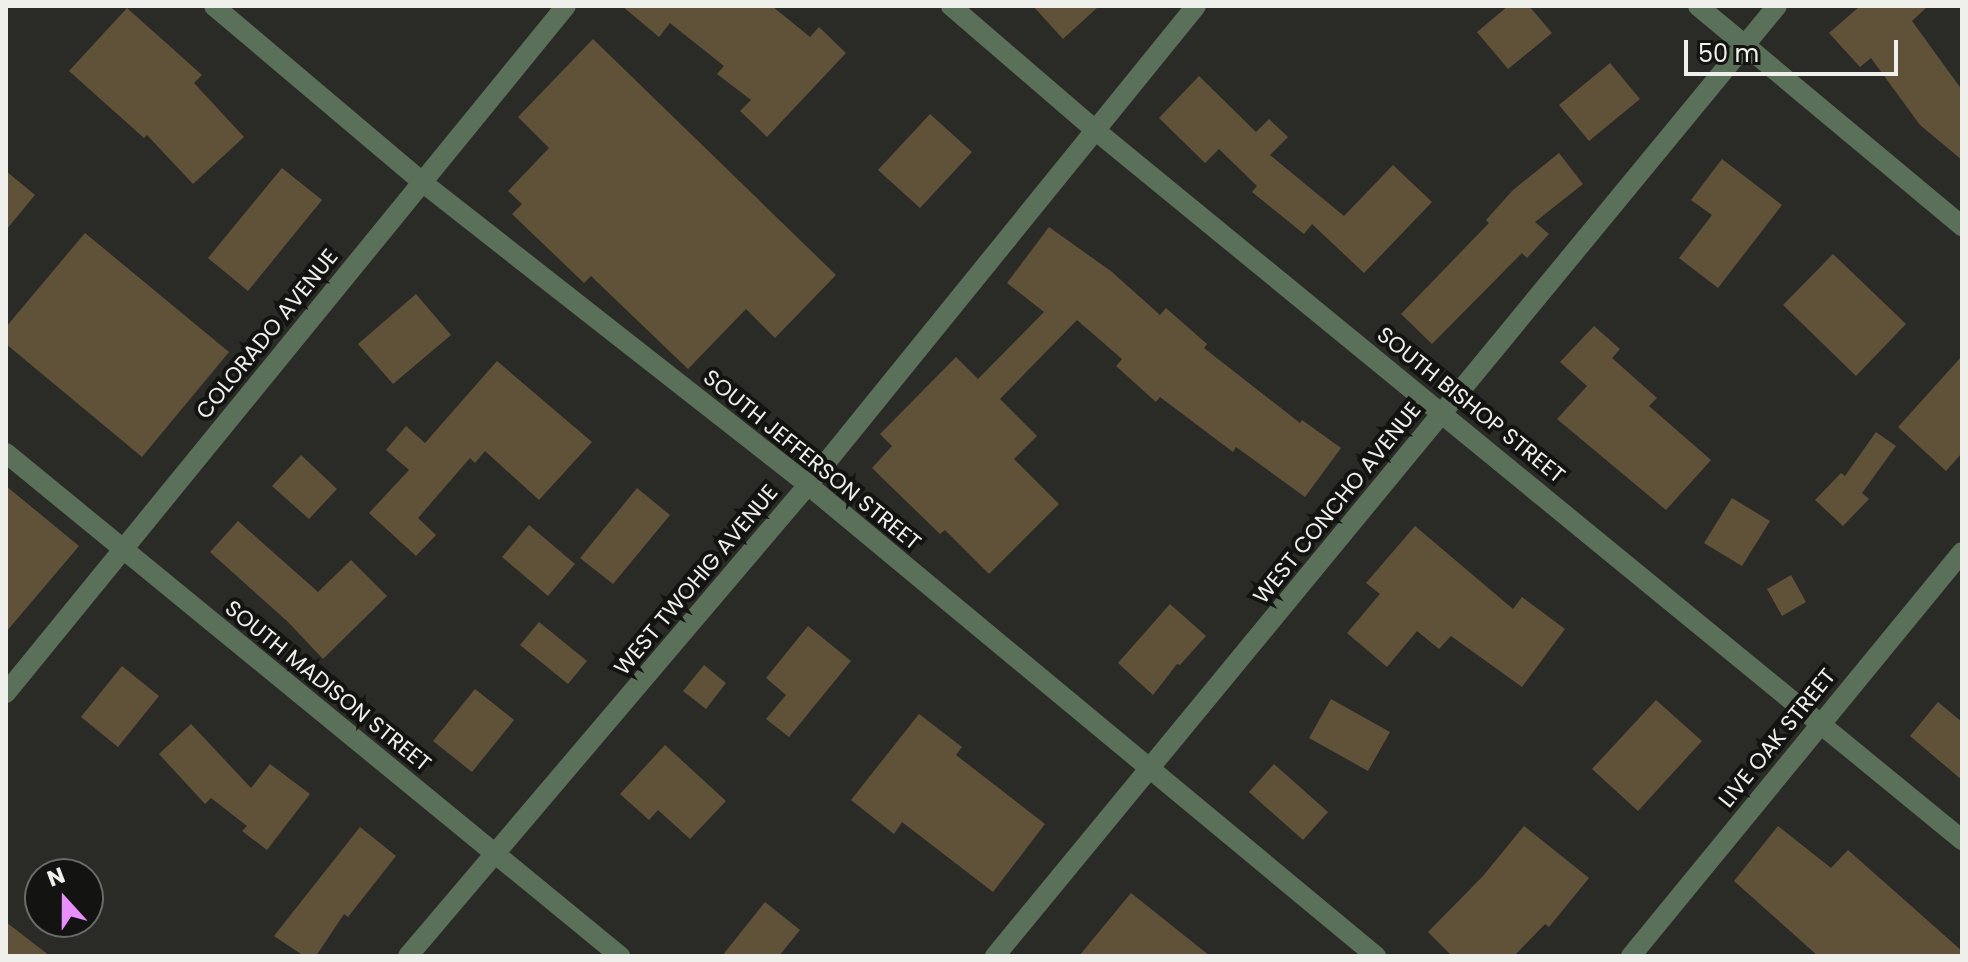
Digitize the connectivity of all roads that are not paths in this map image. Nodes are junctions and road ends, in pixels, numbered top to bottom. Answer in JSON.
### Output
{"nodes":[{"id":1,"x":214,"y":6,"type":"edge"},
{"id":2,"x":566,"y":6,"type":"edge"},
{"id":3,"x":951,"y":6,"type":"edge"},
{"id":4,"x":1196,"y":6,"type":"edge"},
{"id":5,"x":1698,"y":6,"type":"edge"},
{"id":6,"x":1777,"y":6,"type":"edge"},
{"id":7,"x":1744,"y":45,"type":"junction"},
{"id":8,"x":1095,"y":130,"type":"junction"},
{"id":9,"x":422,"y":182,"type":"junction"},
{"id":10,"x":1962,"y":226,"type":"edge"},
{"id":11,"x":1443,"y":412,"type":"junction"},
{"id":12,"x":6,"y":453,"type":"edge"},
{"id":13,"x":808,"y":485,"type":"junction"},
{"id":14,"x":124,"y":548,"type":"junction"},
{"id":15,"x":1962,"y":552,"type":"edge"},
{"id":16,"x":6,"y":693,"type":"edge"},
{"id":17,"x":1820,"y":721,"type":"junction"},
{"id":18,"x":1149,"y":769,"type":"junction"},
{"id":19,"x":1962,"y":840,"type":"edge"},
{"id":20,"x":495,"y":854,"type":"junction"},
{"id":21,"x":408,"y":956,"type":"edge"},
{"id":22,"x":620,"y":956,"type":"edge"},
{"id":23,"x":995,"y":956,"type":"edge"},
{"id":24,"x":1376,"y":956,"type":"edge"},
{"id":25,"x":1631,"y":956,"type":"edge"}],
"edges":[{"from":1,"to":9,"type":"street","name":"SOUTH JEFFERSON STREET"},
{"from":2,"to":9,"type":"street","name":"COLORADO AVENUE"},
{"from":3,"to":8,"type":"street","name":"SOUTH BISHOP STREET"},
{"from":4,"to":8,"type":"street","name":"WEST TWOHIG AVENUE"},
{"from":5,"to":7,"type":"street"},
{"from":6,"to":7,"type":"street","name":"WEST CONCHO AVENUE"},
{"from":7,"to":10,"type":"street"},
{"from":7,"to":11,"type":"street","name":"WEST CONCHO AVENUE"},
{"from":8,"to":11,"type":"street","name":"SOUTH BISHOP STREET"},
{"from":8,"to":13,"type":"street","name":"WEST TWOHIG AVENUE"},
{"from":9,"to":13,"type":"street","name":"SOUTH JEFFERSON STREET"},
{"from":9,"to":14,"type":"street","name":"COLORADO AVENUE"},
{"from":11,"to":17,"type":"street","name":"SOUTH BISHOP STREET"},
{"from":11,"to":18,"type":"street","name":"WEST CONCHO AVENUE"},
{"from":12,"to":14,"type":"street","name":"SOUTH MADISON STREET"},
{"from":13,"to":18,"type":"street","name":"SOUTH JEFFERSON STREET"},
{"from":13,"to":20,"type":"street","name":"WEST TWOHIG AVENUE"},
{"from":14,"to":16,"type":"street","name":"COLORADO AVENUE"},
{"from":14,"to":20,"type":"street","name":"SOUTH MADISON STREET"},
{"from":15,"to":17,"type":"street","name":"LIVE OAK STREET"},
{"from":17,"to":19,"type":"street","name":"SOUTH BISHOP STREET"},
{"from":17,"to":25,"type":"street","name":"LIVE OAK STREET"},
{"from":18,"to":23,"type":"street","name":"WEST CONCHO AVENUE"},
{"from":18,"to":24,"type":"street","name":"SOUTH JEFFERSON STREET"},
{"from":20,"to":21,"type":"street","name":"WEST TWOHIG AVENUE"},
{"from":20,"to":22,"type":"street","name":"SOUTH MADISON STREET"}]}
